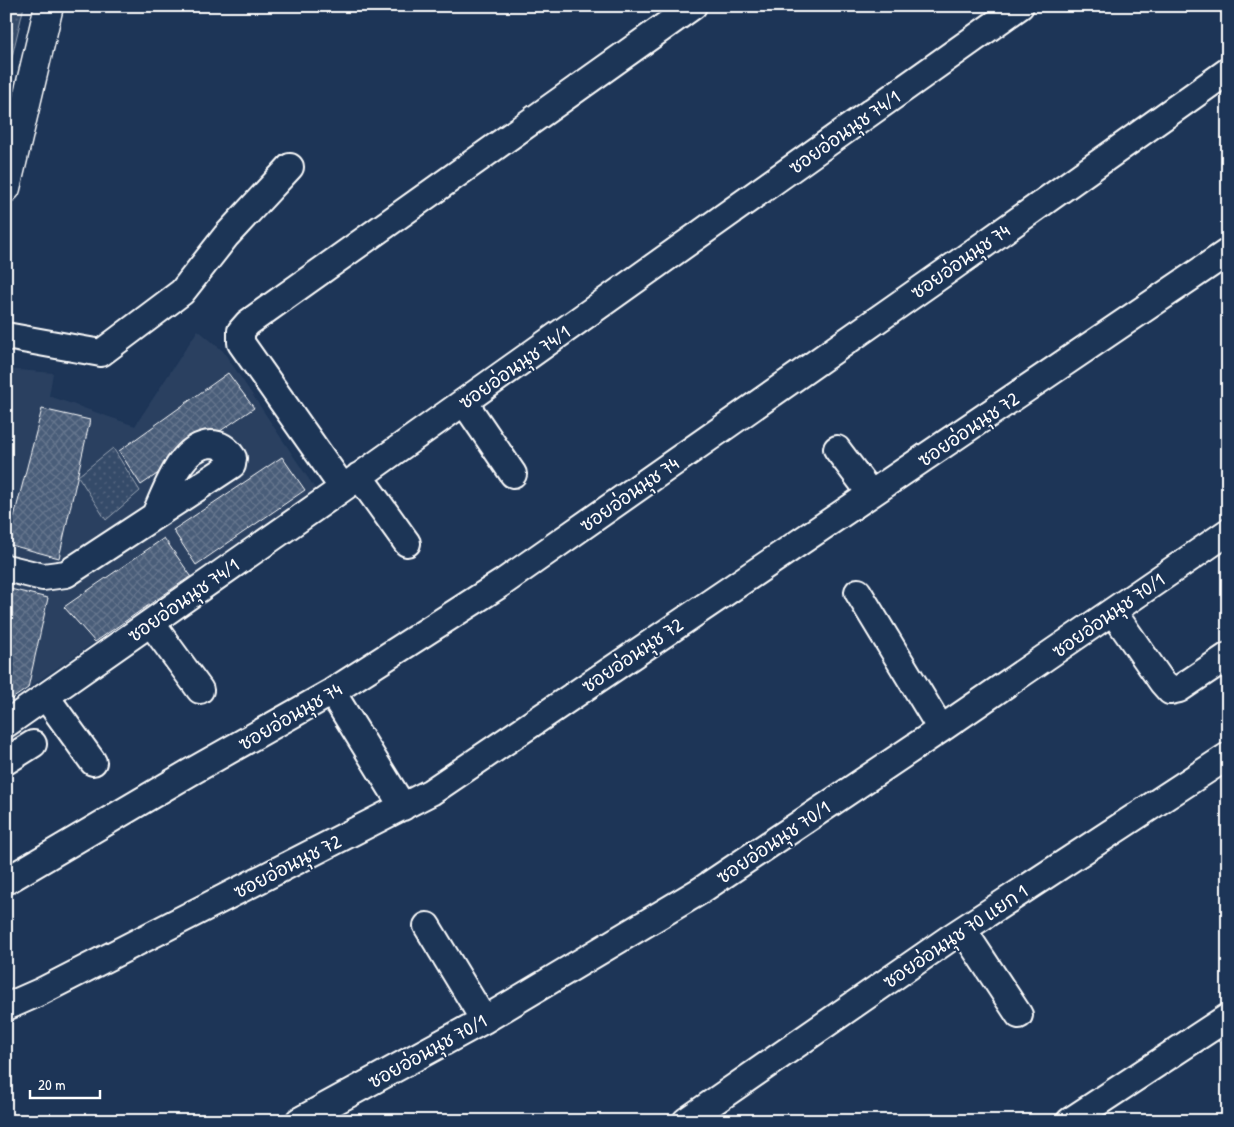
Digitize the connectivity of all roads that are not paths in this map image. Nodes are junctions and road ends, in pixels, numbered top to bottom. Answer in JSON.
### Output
{"nodes":[{"id":1,"x":49,"y":6,"type":"edge"},
{"id":2,"x":693,"y":6,"type":"edge"},
{"id":3,"x":1020,"y":6,"type":"edge"},
{"id":4,"x":1228,"y":71,"type":"edge"},
{"id":5,"x":290,"y":167,"type":"dead end"},
{"id":6,"x":6,"y":188,"type":"edge"},
{"id":7,"x":1228,"y":252,"type":"edge"},
{"id":8,"x":6,"y":336,"type":"edge"},
{"id":9,"x":464,"y":402,"type":"junction"},
{"id":10,"x":837,"y":449,"type":"dead end"},
{"id":11,"x":513,"y":474,"type":"dead end"},
{"id":12,"x":351,"y":482,"type":"junction"},
{"id":13,"x":871,"y":494,"type":"junction"},
{"id":14,"x":155,"y":515,"type":"dead end"},
{"id":15,"x":1228,"y":532,"type":"edge"},
{"id":16,"x":407,"y":544,"type":"dead end"},
{"id":17,"x":6,"y":568,"type":"edge"},
{"id":18,"x":858,"y":592,"type":"dead end"},
{"id":19,"x":1113,"y":612,"type":"junction"},
{"id":20,"x":151,"y":623,"type":"junction"},
{"id":21,"x":1228,"y":656,"type":"edge"},
{"id":22,"x":200,"y":690,"type":"dead end"},
{"id":23,"x":332,"y":692,"type":"junction"},
{"id":24,"x":46,"y":697,"type":"junction"},
{"id":25,"x":6,"y":724,"type":"edge"},
{"id":26,"x":942,"y":729,"type":"junction"},
{"id":27,"x":33,"y":744,"type":"dead end"},
{"id":28,"x":1228,"y":756,"type":"edge"},
{"id":29,"x":6,"y":761,"type":"edge"},
{"id":30,"x":92,"y":762,"type":"dead end"},
{"id":31,"x":403,"y":806,"type":"junction"},
{"id":32,"x":6,"y":881,"type":"edge"},
{"id":33,"x":427,"y":926,"type":"dead end"},
{"id":34,"x":963,"y":930,"type":"junction"},
{"id":35,"x":6,"y":1007,"type":"edge"},
{"id":36,"x":1019,"y":1015,"type":"dead end"},
{"id":37,"x":1228,"y":1017,"type":"edge"},
{"id":38,"x":484,"y":1020,"type":"junction"},
{"id":39,"x":303,"y":1120,"type":"edge"},
{"id":40,"x":686,"y":1121,"type":"edge"},
{"id":41,"x":1070,"y":1121,"type":"edge"}],
"edges":[{"from":1,"to":6,"type":"main road"},
{"from":2,"to":12,"type":"street"},
{"from":3,"to":9,"type":"street","name":"ซอยอ่อนนุช 74/1"},
{"from":4,"to":23,"type":"street","name":"ซอยอ่อนนุช 74"},
{"from":5,"to":8,"type":"street"},
{"from":7,"to":13,"type":"street","name":"ซอยอ่อนนุช 72"},
{"from":9,"to":11,"type":"street"},
{"from":9,"to":12,"type":"street","name":"ซอยอ่อนนุช 74/1"},
{"from":10,"to":13,"type":"street"},
{"from":12,"to":16,"type":"street"},
{"from":12,"to":20,"type":"street","name":"ซอยอ่อนนุช 74/1"},
{"from":13,"to":31,"type":"street","name":"ซอยอ่อนนุช 72"},
{"from":14,"to":17,"type":"street"},
{"from":15,"to":19,"type":"street","name":"ซอยอ่อนนุช 70/1"},
{"from":18,"to":26,"type":"street"},
{"from":19,"to":21,"type":"street"},
{"from":19,"to":26,"type":"street","name":"ซอยอ่อนนุช 70/1"},
{"from":20,"to":22,"type":"street"},
{"from":20,"to":24,"type":"street","name":"ซอยอ่อนนุช 74/1"},
{"from":23,"to":31,"type":"street"},
{"from":23,"to":32,"type":"street","name":"ซอยอ่อนนุช 74"},
{"from":24,"to":25,"type":"street","name":"ซอยอ่อนนุช 74/1"},
{"from":24,"to":30,"type":"street"},
{"from":26,"to":38,"type":"street","name":"ซอยอ่อนนุช 70/1"},
{"from":27,"to":29,"type":"street"},
{"from":28,"to":34,"type":"street","name":"ซอยอ่อนนุช 70 แยก 1"},
{"from":31,"to":35,"type":"street","name":"ซอยอ่อนนุช 72"},
{"from":33,"to":38,"type":"street"},
{"from":34,"to":36,"type":"street"},
{"from":34,"to":40,"type":"street","name":"ซอยอ่อนนุช 70 แยก 1"},
{"from":37,"to":41,"type":"street"},
{"from":38,"to":39,"type":"street","name":"ซอยอ่อนนุช 70/1"}]}
